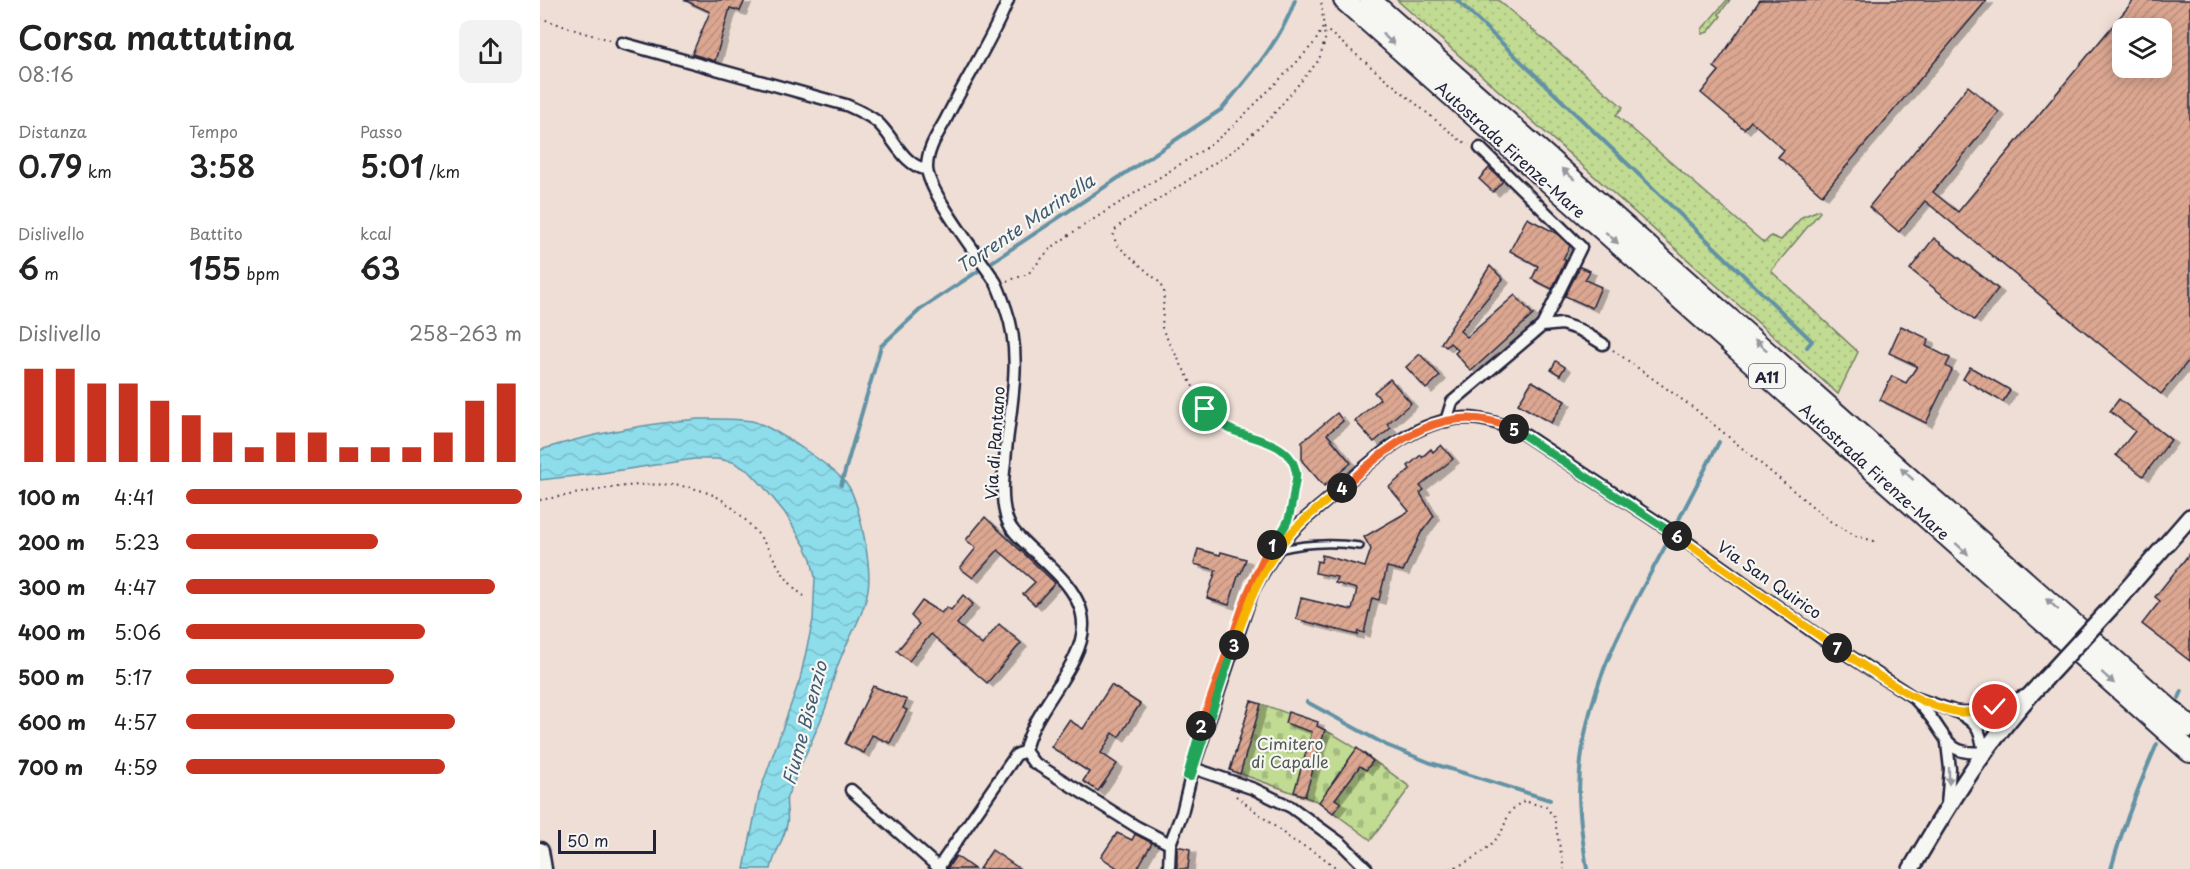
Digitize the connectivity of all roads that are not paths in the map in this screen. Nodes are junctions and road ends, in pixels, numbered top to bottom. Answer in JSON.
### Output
{"nodes":[{"id":1,"x":1008,"y":0,"type":"edge"},
{"id":2,"x":1344,"y":0,"type":"edge"},
{"id":3,"x":1370,"y":0,"type":"edge"},
{"id":4,"x":622,"y":43,"type":"road end"},
{"id":5,"x":1480,"y":148,"type":"road end"},
{"id":6,"x":926,"y":169,"type":"junction"},
{"id":7,"x":1542,"y":326,"type":"junction"},
{"id":8,"x":1603,"y":344,"type":"road end"},
{"id":9,"x":1446,"y":421,"type":"junction"},
{"id":10,"x":2190,"y":517,"type":"edge"},
{"id":11,"x":1360,"y":546,"type":"dead end"},
{"id":12,"x":1277,"y":550,"type":"junction"},
{"id":13,"x":2032,"y":694,"type":"junction"},
{"id":14,"x":1913,"y":697,"type":"junction"},
{"id":15,"x":1957,"y":712,"type":"junction"},
{"id":16,"x":2190,"y":727,"type":"edge"},
{"id":17,"x":1947,"y":743,"type":"junction"},
{"id":18,"x":1025,"y":751,"type":"junction"},
{"id":19,"x":2190,"y":752,"type":"edge"},
{"id":20,"x":1984,"y":753,"type":"junction"},
{"id":21,"x":1193,"y":768,"type":"junction"},
{"id":22,"x":851,"y":790,"type":"dead end"},
{"id":23,"x":1947,"y":808,"type":"junction"},
{"id":24,"x":1170,"y":844,"type":"junction"},
{"id":25,"x":540,"y":851,"type":"edge"},
{"id":26,"x":939,"y":868,"type":"edge"},
{"id":27,"x":543,"y":869,"type":"edge"},
{"id":28,"x":1169,"y":869,"type":"edge"},
{"id":29,"x":1367,"y":869,"type":"edge"},
{"id":30,"x":1911,"y":869,"type":"edge"}],
"edges":[{"from":1,"to":6,"type":"street"},
{"from":2,"to":19,"type":"highway","name":"Autostrada Firenze-Mare","number":"A11","one_way":true},
{"from":16,"to":3,"type":"highway","name":"Autostrada Firenze-Mare","number":"A11","one_way":true},
{"from":4,"to":6,"type":"street"},
{"from":5,"to":7,"type":"street"},
{"from":6,"to":18,"type":"street","name":"Via di Pantano"},
{"from":7,"to":8,"type":"street"},
{"from":7,"to":9,"type":"street"},
{"from":9,"to":12,"type":"street","name":"Via San Quirico"},
{"from":9,"to":14,"type":"street","name":"Via San Quirico"},
{"from":10,"to":13,"type":"main road","name":"Via San Quirico","bridge":true},
{"from":11,"to":12,"type":"lane"},
{"from":12,"to":21,"type":"street","name":"Via San Quirico"},
{"from":13,"to":15,"type":"street","name":"Via San Quirico"},
{"from":13,"to":20,"type":"main road","name":"Via San Quirico"},
{"from":14,"to":15,"type":"street","name":"Via San Quirico"},
{"from":14,"to":17,"type":"street","name":"Via San Quirico"},
{"from":15,"to":20,"type":"street","name":"Via San Quirico"},
{"from":17,"to":20,"type":"street"},
{"from":17,"to":23,"type":"street","name":"Via San Quirico","one_way":true},
{"from":18,"to":24,"type":"street"},
{"from":18,"to":26,"type":"street"},
{"from":20,"to":23,"type":"main road"},
{"from":21,"to":24,"type":"street","name":"Via San Quirico"},
{"from":21,"to":29,"type":"street"},
{"from":22,"to":26,"type":"street"},
{"from":23,"to":30,"type":"main road"},
{"from":24,"to":28,"type":"street","name":"Via San Quirico"},
{"from":25,"to":27,"type":"main road"}]}
